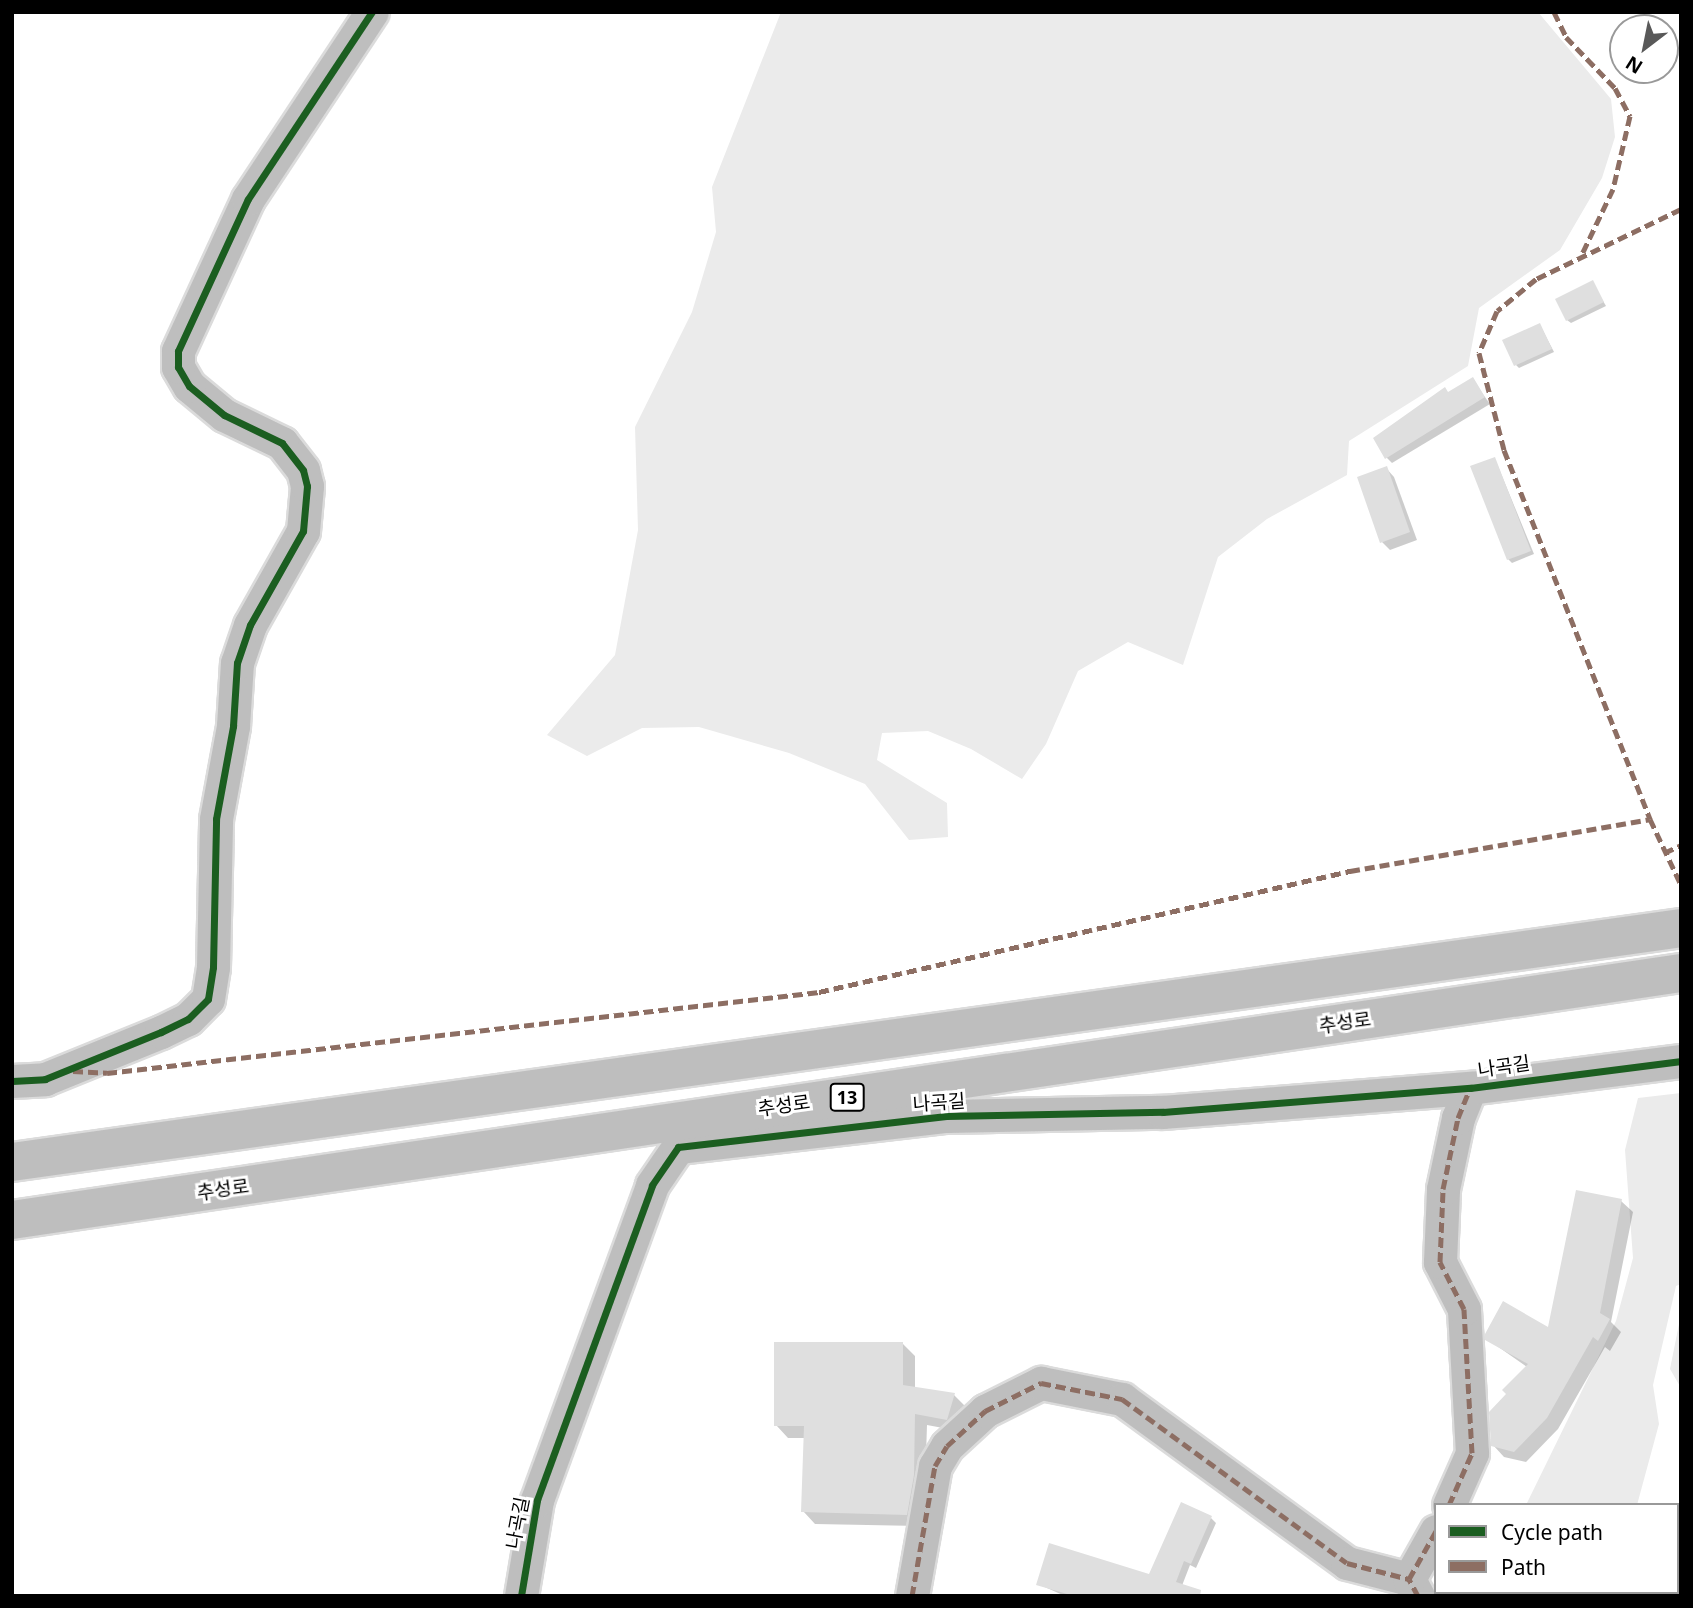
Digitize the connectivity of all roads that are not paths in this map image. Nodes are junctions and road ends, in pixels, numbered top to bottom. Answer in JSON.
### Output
{"nodes":[{"id":1,"x":372,"y":12,"type":"edge"},
{"id":2,"x":1681,"y":928,"type":"edge"},
{"id":3,"x":1681,"y":973,"type":"edge"},
{"id":4,"x":1681,"y":1061,"type":"edge"},
{"id":5,"x":12,"y":1080,"type":"edge"},
{"id":6,"x":1470,"y":1088,"type":"junction"},
{"id":7,"x":12,"y":1162,"type":"edge"},
{"id":8,"x":12,"y":1220,"type":"edge"},
{"id":9,"x":1450,"y":1503,"type":"edge"},
{"id":10,"x":1434,"y":1536,"type":"edge"},
{"id":11,"x":1413,"y":1587,"type":"edge"},
{"id":12,"x":521,"y":1596,"type":"edge"},
{"id":13,"x":912,"y":1596,"type":"edge"}],
"edges":[{"from":1,"to":5,"type":"street"},
{"from":2,"to":7,"type":"main road"},
{"from":3,"to":8,"type":"main road","name":"추성로","number":"13"},
{"from":4,"to":6,"type":"street","name":"나곡길"},
{"from":6,"to":9,"type":"street","name":"나곡길"},
{"from":6,"to":12,"type":"street","name":"나곡길"},
{"from":10,"to":11,"type":"street"},
{"from":11,"to":13,"type":"street"}]}
